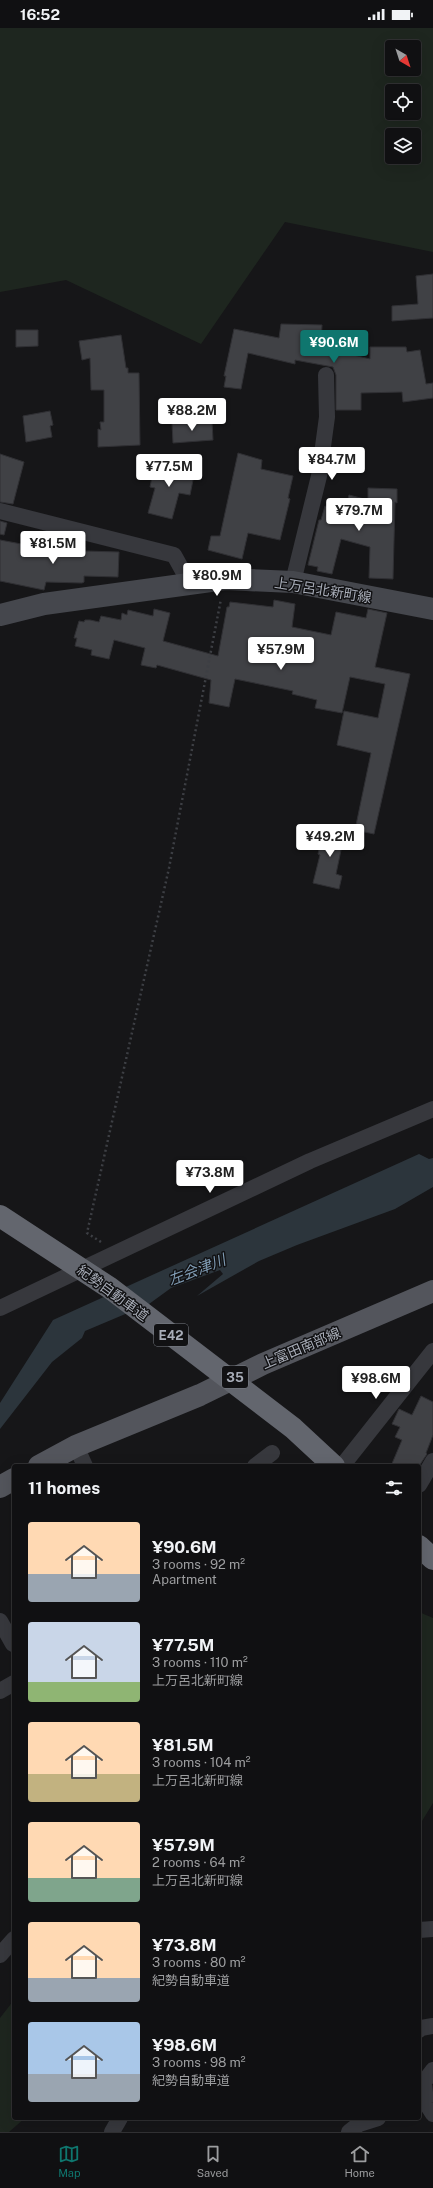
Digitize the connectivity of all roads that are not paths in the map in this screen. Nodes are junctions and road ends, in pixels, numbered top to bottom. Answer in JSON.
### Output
{"nodes":[{"id":1,"x":326,"y":375,"type":"dead end"},
{"id":2,"x":0,"y":512,"type":"edge"},
{"id":3,"x":293,"y":582,"type":"junction"},
{"id":4,"x":190,"y":584,"type":"junction"},
{"id":5,"x":433,"y":609,"type":"edge"},
{"id":6,"x":0,"y":615,"type":"edge"},
{"id":7,"x":433,"y":1109,"type":"edge"},
{"id":8,"x":0,"y":1216,"type":"edge"},
{"id":9,"x":433,"y":1291,"type":"edge"},
{"id":10,"x":0,"y":1308,"type":"edge"},
{"id":11,"x":433,"y":1351,"type":"edge"},
{"id":12,"x":76,"y":1446,"type":"junction"},
{"id":13,"x":272,"y":1453,"type":"dead end"},
{"id":14,"x":433,"y":1461,"type":"edge"},
{"id":15,"x":43,"y":1464,"type":"edge"},
{"id":16,"x":84,"y":1464,"type":"edge"},
{"id":17,"x":258,"y":1464,"type":"edge"},
{"id":18,"x":332,"y":1464,"type":"edge"},
{"id":19,"x":344,"y":1464,"type":"edge"},
{"id":20,"x":12,"y":1480,"type":"edge"},
{"id":21,"x":421,"y":1482,"type":"edge"},
{"id":22,"x":0,"y":1487,"type":"edge"},
{"id":23,"x":421,"y":1548,"type":"edge"},
{"id":24,"x":433,"y":1559,"type":"edge"},
{"id":25,"x":0,"y":1621,"type":"edge"},
{"id":26,"x":12,"y":1641,"type":"edge"},
{"id":27,"x":12,"y":1684,"type":"edge"},
{"id":28,"x":0,"y":1691,"type":"edge"},
{"id":29,"x":433,"y":1928,"type":"edge"},
{"id":30,"x":421,"y":1930,"type":"edge"},
{"id":31,"x":12,"y":1941,"type":"edge"},
{"id":32,"x":0,"y":1955,"type":"edge"},
{"id":33,"x":433,"y":2026,"type":"edge"},
{"id":34,"x":421,"y":2028,"type":"edge"},
{"id":35,"x":427,"y":2070,"type":"edge"},
{"id":36,"x":426,"y":2107,"type":"edge"},
{"id":37,"x":119,"y":2120,"type":"edge"},
{"id":38,"x":372,"y":2120,"type":"edge"},
{"id":39,"x":112,"y":2132,"type":"edge"},
{"id":40,"x":349,"y":2132,"type":"edge"}],
"edges":[{"from":1,"to":3,"type":"street"},
{"from":2,"to":4,"type":"street"},
{"from":3,"to":4,"type":"main road","name":"上万呂北新町線"},
{"from":3,"to":5,"type":"main road","name":"上万呂北新町線"},
{"from":4,"to":6,"type":"main road","name":"上万呂北新町線"},
{"from":7,"to":10,"type":"street"},
{"from":8,"to":18,"type":"highway","name":"紀勢自動車道","number":"E42","bridge":true},
{"from":9,"to":12,"type":"main road","name":"上富田南部線","number":"35"},
{"from":11,"to":19,"type":"street"},
{"from":12,"to":15,"type":"main road","name":"上富田南部線","number":"35"},
{"from":12,"to":16,"type":"street"},
{"from":13,"to":17,"type":"street"},
{"from":14,"to":21,"type":"street"},
{"from":20,"to":22,"type":"main road"},
{"from":23,"to":24,"type":"highway"},
{"from":25,"to":26,"type":"street"},
{"from":27,"to":28,"type":"street"},
{"from":29,"to":30,"type":"street"},
{"from":31,"to":32,"type":"street"},
{"from":33,"to":34,"type":"street"},
{"from":35,"to":36,"type":"street"},
{"from":37,"to":39,"type":"street"},
{"from":38,"to":40,"type":"street"}]}
